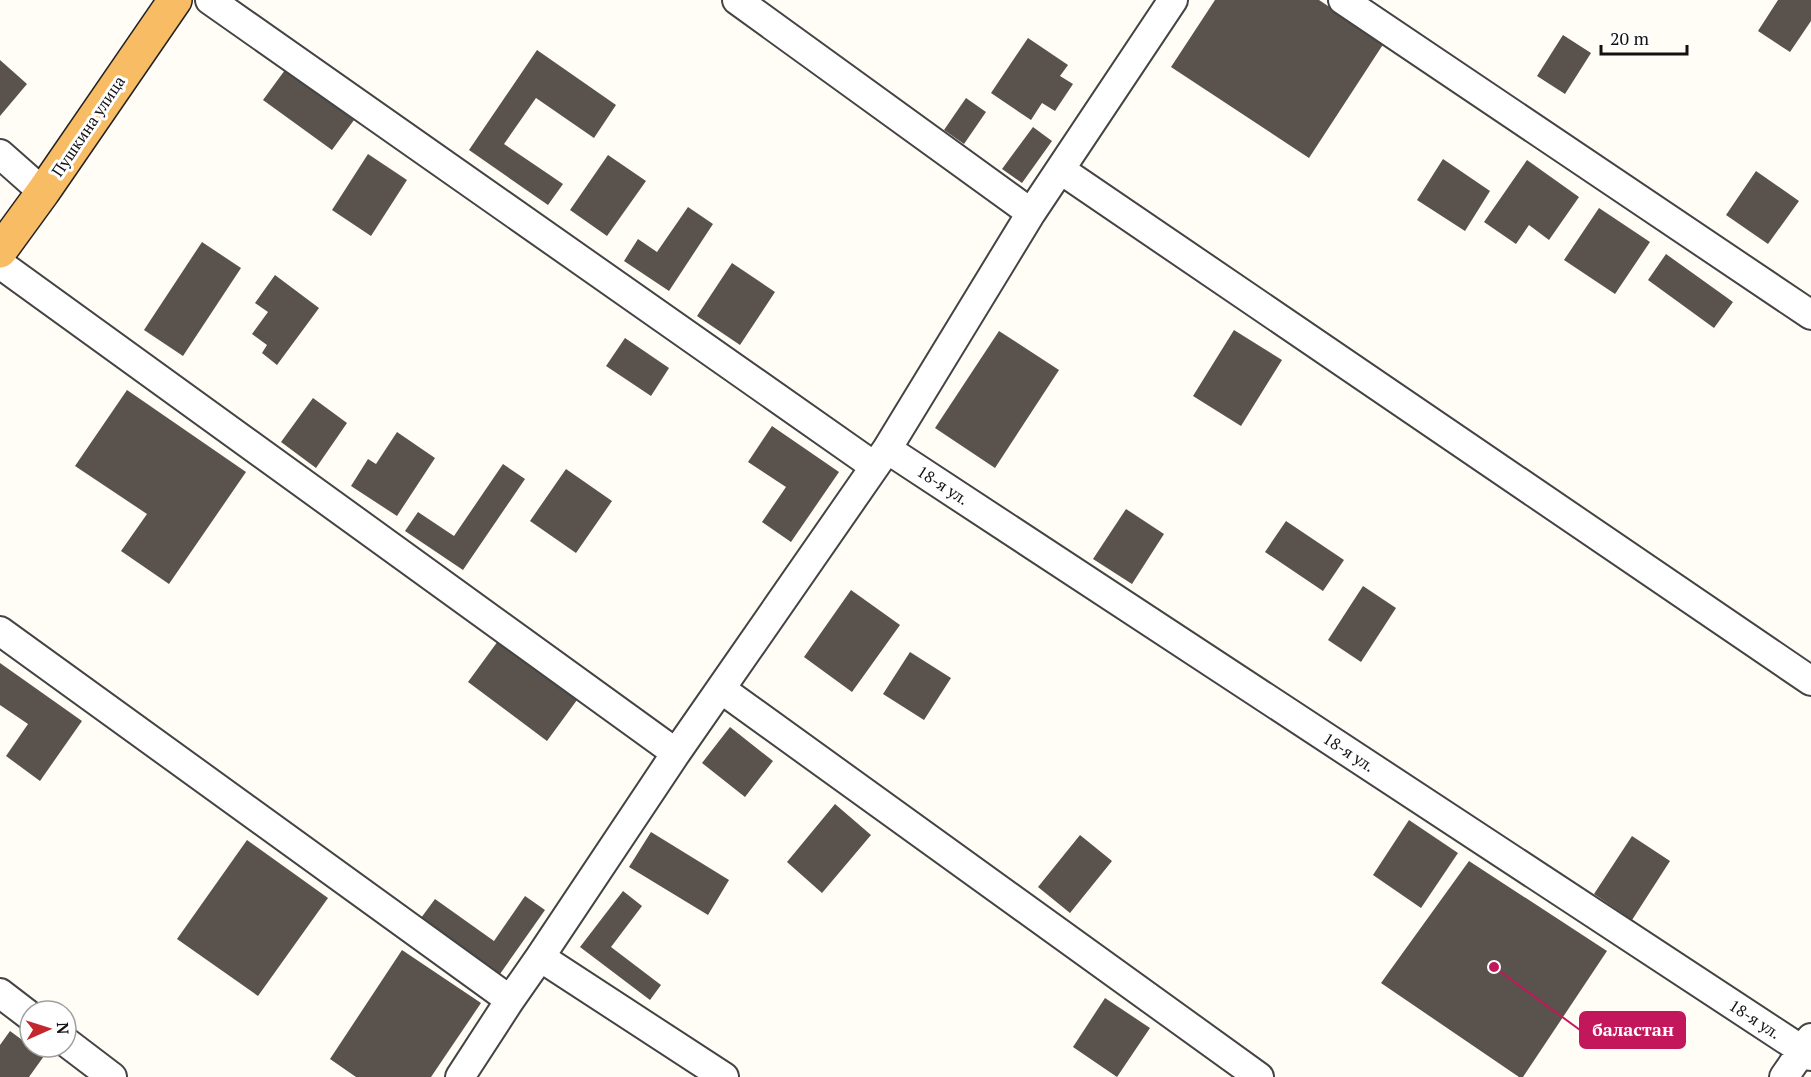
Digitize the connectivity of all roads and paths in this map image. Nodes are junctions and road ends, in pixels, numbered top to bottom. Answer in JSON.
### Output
{"nodes":[{"id":1,"x":175,"y":0,"type":"edge"},
{"id":2,"x":210,"y":0,"type":"edge"},
{"id":3,"x":737,"y":0,"type":"edge"},
{"id":4,"x":1173,"y":0,"type":"edge"},
{"id":5,"x":1343,"y":0,"type":"edge"},
{"id":6,"x":0,"y":154,"type":"edge"},
{"id":7,"x":1061,"y":170,"type":"junction"},
{"id":8,"x":43,"y":192,"type":"junction"},
{"id":9,"x":1031,"y":213,"type":"junction"},
{"id":10,"x":0,"y":251,"type":"edge"},
{"id":11,"x":0,"y":264,"type":"edge"},
{"id":12,"x":1811,"y":315,"type":"edge"},
{"id":13,"x":881,"y":457,"type":"junction"},
{"id":14,"x":0,"y":631,"type":"edge"},
{"id":15,"x":1811,"y":681,"type":"edge"},
{"id":16,"x":721,"y":689,"type":"junction"},
{"id":17,"x":676,"y":753,"type":"junction"},
{"id":18,"x":540,"y":957,"type":"junction"},
{"id":19,"x":0,"y":993,"type":"edge"},
{"id":20,"x":510,"y":1000,"type":"junction"},
{"id":21,"x":18,"y":1007,"type":"edge"},
{"id":22,"x":1808,"y":1048,"type":"edge"},
{"id":23,"x":78,"y":1051,"type":"edge"},
{"id":24,"x":112,"y":1077,"type":"edge"},
{"id":25,"x":460,"y":1077,"type":"edge"},
{"id":26,"x":724,"y":1077,"type":"edge"},
{"id":27,"x":1259,"y":1077,"type":"edge"},
{"id":28,"x":1784,"y":1077,"type":"edge"}],
"edges":[{"from":1,"to":8,"type":"highway","name":"Пушкина улица"},
{"from":2,"to":13,"type":"street","name":"18-я ул."},
{"from":3,"to":9,"type":"street"},
{"from":4,"to":7,"type":"street"},
{"from":5,"to":12,"type":"street"},
{"from":6,"to":8,"type":"street"},
{"from":7,"to":9,"type":"street"},
{"from":7,"to":15,"type":"street"},
{"from":8,"to":10,"type":"highway","name":"Пушкина улица"},
{"from":9,"to":13,"type":"street"},
{"from":11,"to":17,"type":"street"},
{"from":13,"to":16,"type":"street"},
{"from":13,"to":22,"type":"street","name":"18-я ул."},
{"from":14,"to":20,"type":"street"},
{"from":16,"to":17,"type":"street"},
{"from":16,"to":27,"type":"street"},
{"from":17,"to":18,"type":"street"},
{"from":18,"to":20,"type":"street"},
{"from":18,"to":26,"type":"street"},
{"from":19,"to":21,"type":"street"},
{"from":20,"to":25,"type":"street"},
{"from":22,"to":28,"type":"street"},
{"from":23,"to":24,"type":"street"}]}
